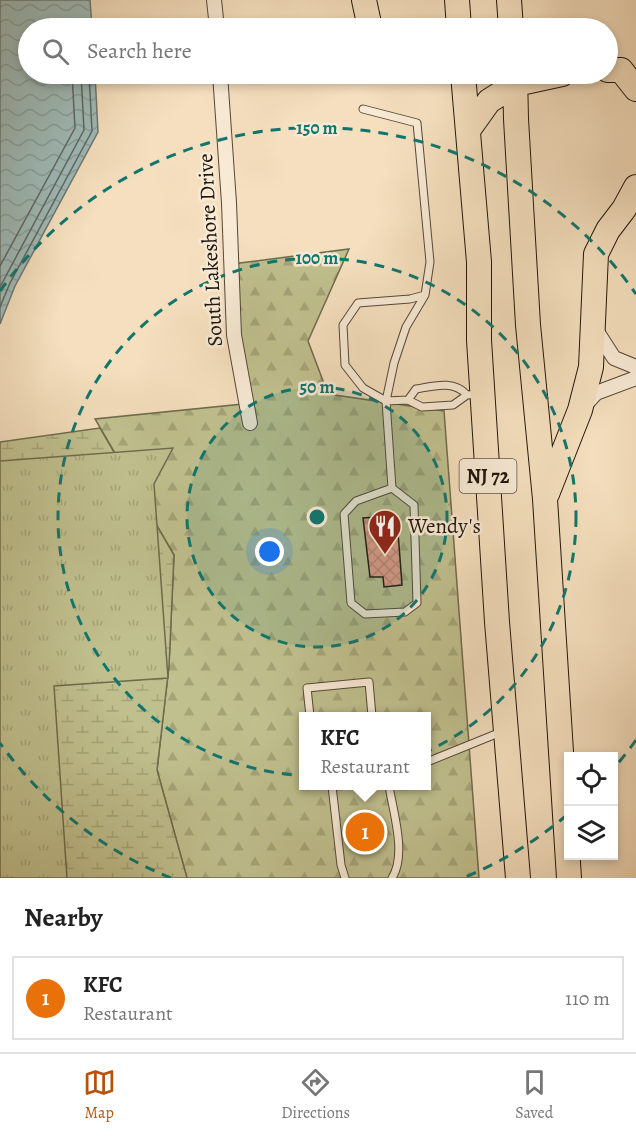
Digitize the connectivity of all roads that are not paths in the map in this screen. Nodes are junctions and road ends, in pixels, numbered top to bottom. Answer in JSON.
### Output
{"nodes":[{"id":1,"x":214,"y":0,"type":"edge"},
{"id":2,"x":364,"y":0,"type":"edge"},
{"id":3,"x":457,"y":0,"type":"edge"},
{"id":4,"x":216,"y":18,"type":"edge"},
{"id":5,"x":368,"y":18,"type":"edge"},
{"id":6,"x":458,"y":18,"type":"edge"},
{"id":7,"x":221,"y":84,"type":"edge"},
{"id":8,"x":464,"y":84,"type":"edge"},
{"id":9,"x":509,"y":84,"type":"edge"},
{"id":10,"x":515,"y":84,"type":"edge"},
{"id":11,"x":363,"y":109,"type":"dead end"},
{"id":12,"x":469,"y":129,"type":"junction"},
{"id":13,"x":636,"y":187,"type":"edge"},
{"id":14,"x":425,"y":295,"type":"junction"},
{"id":15,"x":592,"y":323,"type":"junction"},
{"id":16,"x":636,"y":367,"type":"edge"},
{"id":17,"x":636,"y":378,"type":"edge"},
{"id":18,"x":475,"y":394,"type":"junction"},
{"id":19,"x":408,"y":400,"type":"junction"},
{"id":20,"x":386,"y":401,"type":"junction"},
{"id":21,"x":580,"y":410,"type":"junction"},
{"id":22,"x":250,"y":423,"type":"dead end"},
{"id":23,"x":392,"y":488,"type":"junction"},
{"id":24,"x":545,"y":499,"type":"junction"},
{"id":25,"x":309,"y":712,"type":"edge"},
{"id":26,"x":372,"y":712,"type":"edge"},
{"id":27,"x":506,"y":730,"type":"junction"},
{"id":28,"x":431,"y":760,"type":"edge"},
{"id":29,"x":332,"y":790,"type":"edge"},
{"id":30,"x":390,"y":790,"type":"edge"},
{"id":31,"x":345,"y":878,"type":"edge"},
{"id":32,"x":392,"y":878,"type":"edge"},
{"id":33,"x":518,"y":878,"type":"edge"},
{"id":34,"x":569,"y":878,"type":"edge"}],
"edges":[{"from":1,"to":4,"type":"street"},
{"from":2,"to":5,"type":"highway"},
{"from":3,"to":6,"type":"highway"},
{"from":7,"to":22,"type":"street","name":"South Lakeshore Drive"},
{"from":8,"to":12,"type":"highway","number":"NJ 72"},
{"from":9,"to":12,"type":"highway"},
{"from":10,"to":24,"type":"highway","number":"NJ 72"},
{"from":11,"to":14,"type":"lane"},
{"from":12,"to":18,"type":"highway","number":"NJ 72"},
{"from":13,"to":15,"type":"highway"},
{"from":14,"to":20,"type":"lane"},
{"from":14,"to":20,"type":"lane"},
{"from":15,"to":16,"type":"street"},
{"from":15,"to":21,"type":"highway"},
{"from":17,"to":21,"type":"street"},
{"from":18,"to":19,"type":"lane"},
{"from":18,"to":19,"type":"lane"},
{"from":18,"to":27,"type":"highway","number":"NJ 72"},
{"from":19,"to":20,"type":"lane"},
{"from":20,"to":23,"type":"lane"},
{"from":21,"to":24,"type":"highway"},
{"from":23,"to":23,"type":"lane"},
{"from":24,"to":34,"type":"highway","number":"NJ 72"},
{"from":25,"to":26,"type":"lane"},
{"from":27,"to":28,"type":"lane"},
{"from":27,"to":33,"type":"highway","number":"NJ 72"},
{"from":29,"to":31,"type":"lane"},
{"from":30,"to":32,"type":"lane"}]}
